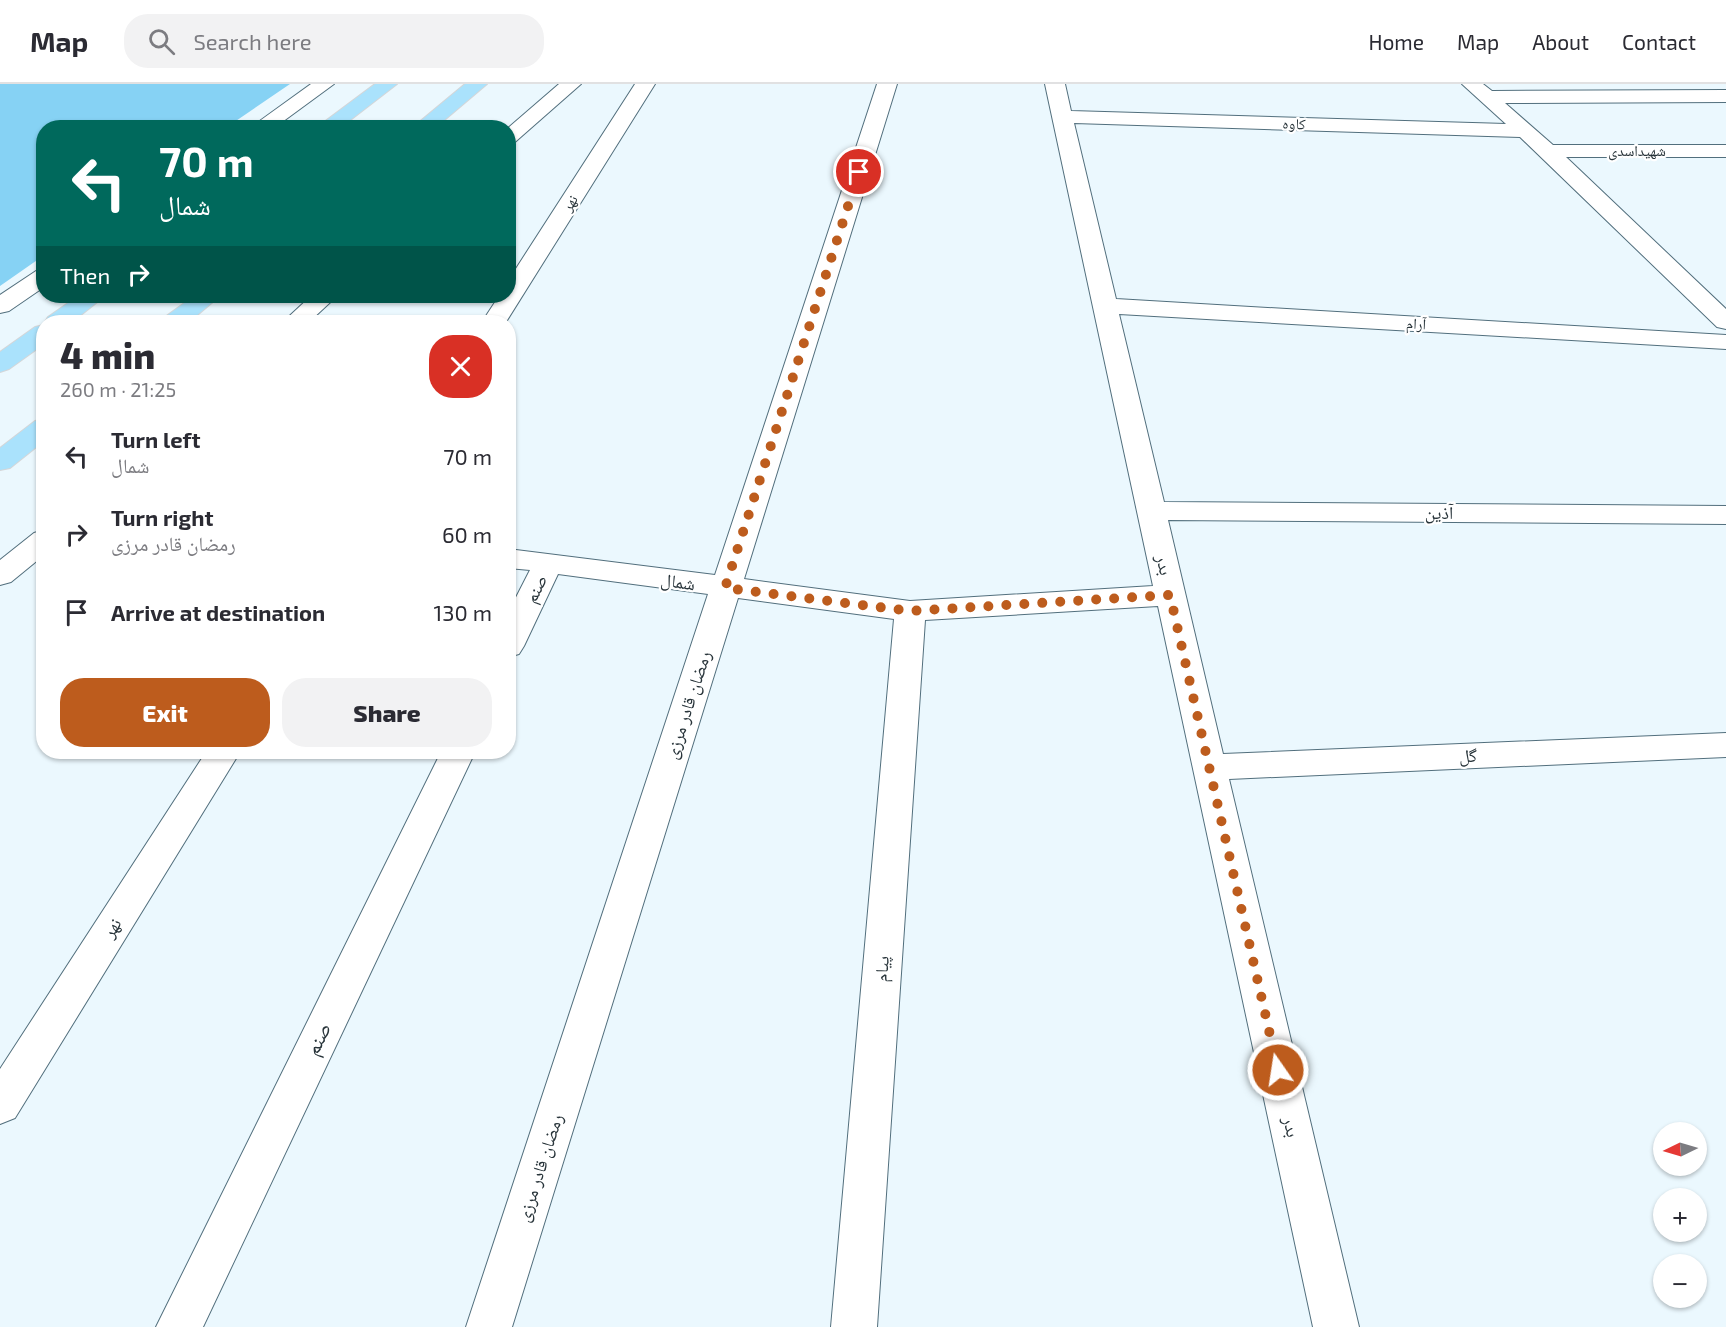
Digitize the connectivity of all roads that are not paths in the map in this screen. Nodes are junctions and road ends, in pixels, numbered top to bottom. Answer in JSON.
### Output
{"nodes":[{"id":1,"x":324,"y":84,"type":"edge"},
{"id":2,"x":387,"y":84,"type":"edge"},
{"id":3,"x":477,"y":84,"type":"edge"},
{"id":4,"x":571,"y":84,"type":"edge"},
{"id":5,"x":645,"y":84,"type":"edge"},
{"id":6,"x":887,"y":84,"type":"edge"},
{"id":7,"x":1055,"y":84,"type":"edge"},
{"id":8,"x":1480,"y":91,"type":"edge"},
{"id":9,"x":1726,"y":96,"type":"edge"},
{"id":10,"x":1062,"y":117,"type":"junction"},
{"id":11,"x":272,"y":120,"type":"edge"},
{"id":12,"x":337,"y":120,"type":"edge"},
{"id":13,"x":432,"y":120,"type":"edge"},
{"id":14,"x":516,"y":131,"type":"edge"},
{"id":15,"x":1525,"y":131,"type":"junction"},
{"id":16,"x":1548,"y":151,"type":"junction"},
{"id":17,"x":1726,"y":151,"type":"edge"},
{"id":18,"x":36,"y":281,"type":"edge"},
{"id":19,"x":516,"y":287,"type":"edge"},
{"id":20,"x":83,"y":303,"type":"edge"},
{"id":21,"x":199,"y":303,"type":"edge"},
{"id":22,"x":318,"y":303,"type":"edge"},
{"id":23,"x":0,"y":306,"type":"edge"},
{"id":24,"x":1105,"y":306,"type":"junction"},
{"id":25,"x":67,"y":315,"type":"edge"},
{"id":26,"x":183,"y":315,"type":"edge"},
{"id":27,"x":303,"y":315,"type":"edge"},
{"id":28,"x":1726,"y":322,"type":"edge"},
{"id":29,"x":36,"y":338,"type":"edge"},
{"id":30,"x":1726,"y":342,"type":"edge"},
{"id":31,"x":0,"y":364,"type":"edge"},
{"id":32,"x":36,"y":433,"type":"edge"},
{"id":33,"x":0,"y":462,"type":"edge"},
{"id":34,"x":1152,"y":512,"type":"junction"},
{"id":35,"x":1726,"y":515,"type":"edge"},
{"id":36,"x":36,"y":545,"type":"edge"},
{"id":37,"x":516,"y":559,"type":"edge"},
{"id":38,"x":548,"y":564,"type":"junction"},
{"id":39,"x":0,"y":574,"type":"edge"},
{"id":40,"x":725,"y":588,"type":"junction"},
{"id":41,"x":1170,"y":595,"type":"junction"},
{"id":42,"x":910,"y":611,"type":"junction"},
{"id":43,"x":516,"y":630,"type":"edge"},
{"id":44,"x":1726,"y":746,"type":"edge"},
{"id":45,"x":219,"y":759,"type":"edge"},
{"id":46,"x":455,"y":759,"type":"edge"},
{"id":47,"x":1210,"y":767,"type":"junction"},
{"id":48,"x":0,"y":1105,"type":"edge"},
{"id":49,"x":179,"y":1327,"type":"edge"},
{"id":50,"x":489,"y":1327,"type":"edge"},
{"id":51,"x":854,"y":1327,"type":"edge"},
{"id":52,"x":1336,"y":1327,"type":"edge"}],
"edges":[{"from":1,"to":11,"type":"street"},
{"from":2,"to":12,"type":"highway"},
{"from":3,"to":13,"type":"highway"},
{"from":4,"to":14,"type":"street"},
{"from":5,"to":19,"type":"street","name":"نهر"},
{"from":6,"to":40,"type":"street","name":"رمضان قادر مرزی"},
{"from":7,"to":10,"type":"street","name":"بدر"},
{"from":8,"to":9,"type":"street"},
{"from":8,"to":15,"type":"street"},
{"from":10,"to":15,"type":"street","name":"کاوه"},
{"from":10,"to":24,"type":"street","name":"بدر"},
{"from":15,"to":16,"type":"street"},
{"from":16,"to":17,"type":"street","name":"شهیداسدی"},
{"from":16,"to":28,"type":"street"},
{"from":18,"to":23,"type":"street"},
{"from":20,"to":25,"type":"highway"},
{"from":21,"to":26,"type":"highway"},
{"from":22,"to":27,"type":"street"},
{"from":24,"to":30,"type":"street","name":"آرام"},
{"from":24,"to":34,"type":"street","name":"بدر"},
{"from":29,"to":31,"type":"highway"},
{"from":32,"to":33,"type":"highway"},
{"from":34,"to":35,"type":"street","name":"آذین"},
{"from":34,"to":41,"type":"street","name":"بدر"},
{"from":36,"to":39,"type":"street"},
{"from":37,"to":38,"type":"street","name":"شمال"},
{"from":38,"to":40,"type":"street","name":"شمال"},
{"from":38,"to":43,"type":"street","name":"صنم"},
{"from":40,"to":42,"type":"street","name":"شمال"},
{"from":40,"to":50,"type":"street","name":"رمضان قادر مرزی"},
{"from":41,"to":42,"type":"street","name":"شمال"},
{"from":41,"to":47,"type":"street","name":"بدر"},
{"from":42,"to":51,"type":"street","name":"پیام"},
{"from":44,"to":47,"type":"street","name":"گل"},
{"from":45,"to":48,"type":"street","name":"نهر"},
{"from":46,"to":49,"type":"street","name":"صنم"},
{"from":47,"to":52,"type":"street","name":"بدر"}]}
